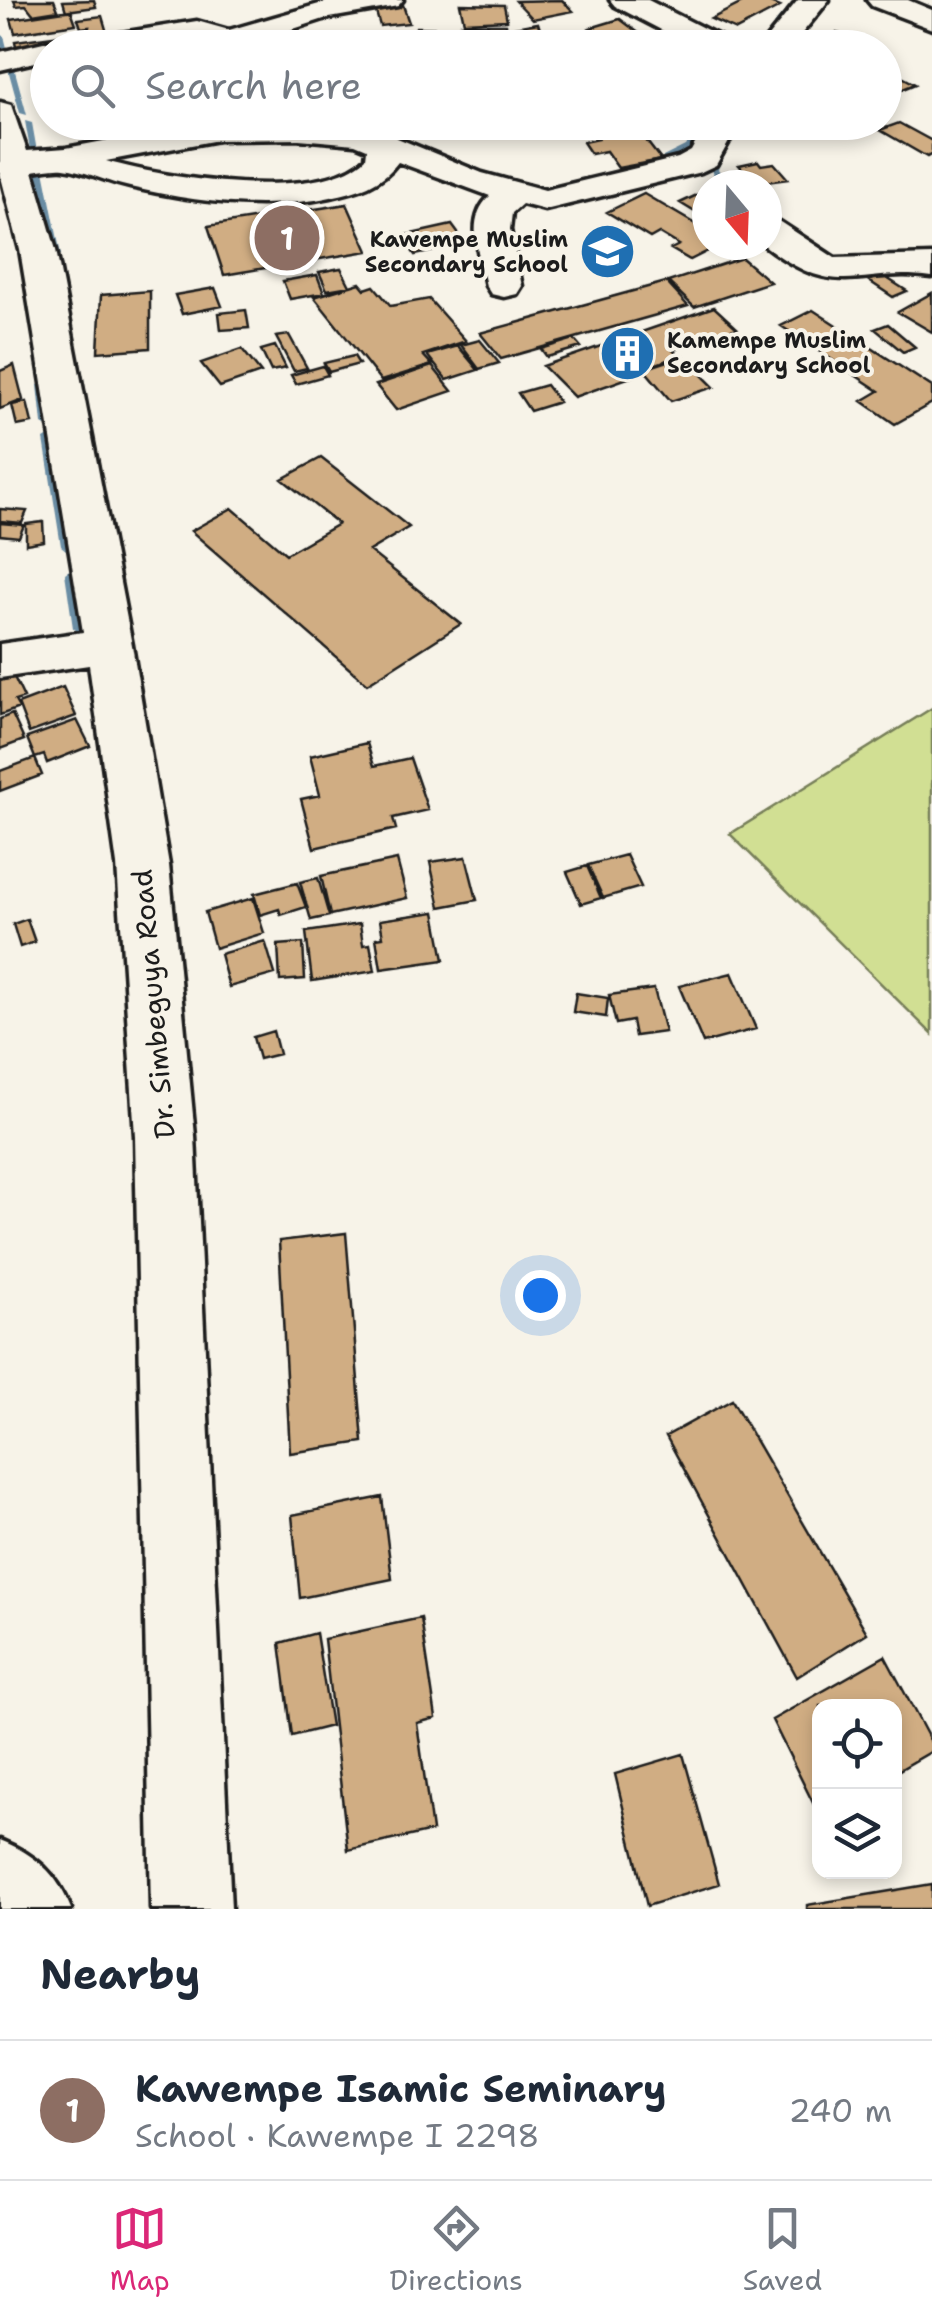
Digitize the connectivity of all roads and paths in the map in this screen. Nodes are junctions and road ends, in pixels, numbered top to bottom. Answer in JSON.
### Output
{"nodes":[{"id":1,"x":388,"y":0,"type":"edge"},
{"id":2,"x":625,"y":0,"type":"edge"},
{"id":3,"x":814,"y":0,"type":"edge"},
{"id":4,"x":882,"y":0,"type":"edge"},
{"id":5,"x":932,"y":20,"type":"edge"},
{"id":6,"x":261,"y":30,"type":"edge"},
{"id":7,"x":684,"y":30,"type":"edge"},
{"id":8,"x":789,"y":30,"type":"edge"},
{"id":9,"x":30,"y":54,"type":"edge"},
{"id":10,"x":0,"y":61,"type":"edge"},
{"id":11,"x":17,"y":136,"type":"edge"},
{"id":12,"x":370,"y":140,"type":"edge"},
{"id":13,"x":714,"y":140,"type":"edge"},
{"id":14,"x":384,"y":143,"type":"junction"},
{"id":15,"x":702,"y":170,"type":"edge"},
{"id":16,"x":692,"y":176,"type":"edge"},
{"id":17,"x":514,"y":192,"type":"junction"},
{"id":18,"x":782,"y":239,"type":"edge"},
{"id":19,"x":932,"y":266,"type":"edge"},
{"id":20,"x":504,"y":286,"type":"dead end"},
{"id":21,"x":109,"y":645,"type":"junction"},
{"id":22,"x":0,"y":661,"type":"edge"},
{"id":23,"x":0,"y":1880,"type":"edge"},
{"id":24,"x":31,"y":1909,"type":"edge"},
{"id":25,"x":191,"y":1909,"type":"edge"}],
"edges":[{"from":1,"to":6,"type":"street"},
{"from":2,"to":7,"type":"street"},
{"from":3,"to":8,"type":"street"},
{"from":4,"to":5,"type":"street"},
{"from":9,"to":10,"type":"street"},
{"from":11,"to":14,"type":"street"},
{"from":11,"to":21,"type":"street","name":"Dr. Simbeguya Road"},
{"from":12,"to":14,"type":"street"},
{"from":13,"to":15,"type":"street"},
{"from":14,"to":17,"type":"street"},
{"from":16,"to":17,"type":"street"},
{"from":17,"to":20,"type":"street"},
{"from":18,"to":19,"type":"street"},
{"from":21,"to":22,"type":"street"},
{"from":21,"to":25,"type":"street","name":"Dr. Simbeguya Road"},
{"from":23,"to":24,"type":"street"}]}
